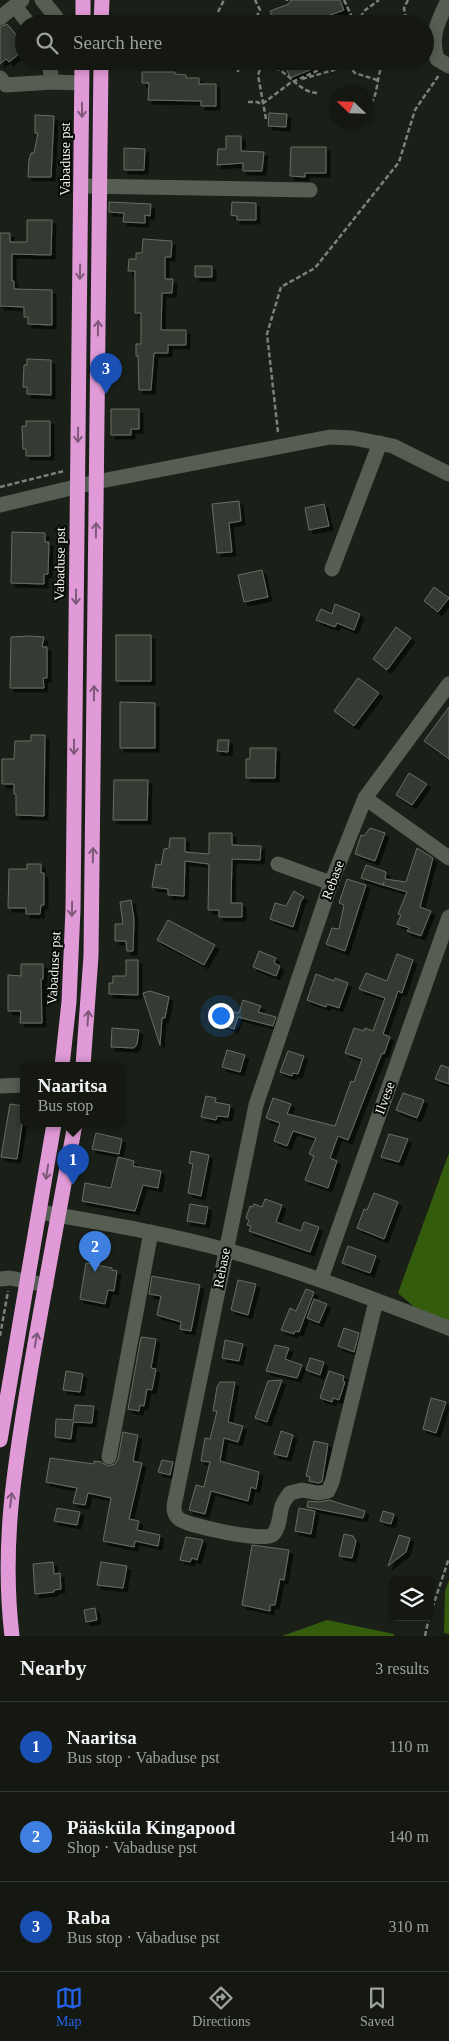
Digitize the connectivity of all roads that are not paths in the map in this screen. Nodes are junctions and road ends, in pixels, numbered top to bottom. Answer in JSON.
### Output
{"nodes":[{"id":1,"x":42,"y":0,"type":"edge"},
{"id":2,"x":83,"y":0,"type":"edge"},
{"id":3,"x":102,"y":0,"type":"edge"},
{"id":4,"x":448,"y":0,"type":"edge"},
{"id":5,"x":18,"y":3,"type":"edge"},
{"id":6,"x":24,"y":15,"type":"edge"},
{"id":7,"x":54,"y":15,"type":"edge"},
{"id":8,"x":83,"y":15,"type":"edge"},
{"id":9,"x":101,"y":15,"type":"edge"},
{"id":10,"x":0,"y":18,"type":"edge"},
{"id":11,"x":434,"y":37,"type":"edge"},
{"id":12,"x":434,"y":48,"type":"edge"},
{"id":13,"x":447,"y":66,"type":"edge"},
{"id":14,"x":50,"y":70,"type":"edge"},
{"id":15,"x":82,"y":70,"type":"edge"},
{"id":16,"x":101,"y":70,"type":"edge"},
{"id":17,"x":0,"y":78,"type":"edge"},
{"id":18,"x":52,"y":82,"type":"junction"},
{"id":19,"x":82,"y":83,"type":"junction"},
{"id":20,"x":100,"y":185,"type":"junction"},
{"id":21,"x":82,"y":186,"type":"junction"},
{"id":22,"x":310,"y":190,"type":"dead end"},
{"id":23,"x":380,"y":443,"type":"junction"},
{"id":24,"x":449,"y":474,"type":"edge"},
{"id":25,"x":96,"y":482,"type":"junction"},
{"id":26,"x":77,"y":487,"type":"junction"},
{"id":27,"x":0,"y":505,"type":"edge"},
{"id":28,"x":332,"y":569,"type":"dead end"},
{"id":29,"x":449,"y":684,"type":"edge"},
{"id":30,"x":364,"y":798,"type":"junction"},
{"id":31,"x":449,"y":858,"type":"edge"},
{"id":32,"x":278,"y":864,"type":"dead end"},
{"id":33,"x":331,"y":883,"type":"junction"},
{"id":34,"x":449,"y":917,"type":"edge"},
{"id":35,"x":62,"y":1062,"type":"edge"},
{"id":36,"x":83,"y":1062,"type":"edge"},
{"id":37,"x":20,"y":1085,"type":"edge"},
{"id":38,"x":0,"y":1086,"type":"edge"},
{"id":39,"x":54,"y":1127,"type":"edge"},
{"id":40,"x":74,"y":1127,"type":"edge"},
{"id":41,"x":40,"y":1212,"type":"junction"},
{"id":42,"x":59,"y":1215,"type":"junction"},
{"id":43,"x":151,"y":1232,"type":"junction"},
{"id":44,"x":225,"y":1250,"type":"junction"},
{"id":45,"x":5,"y":1278,"type":"edge"},
{"id":46,"x":321,"y":1279,"type":"junction"},
{"id":47,"x":27,"y":1281,"type":"junction"},
{"id":48,"x":46,"y":1285,"type":"junction"},
{"id":49,"x":376,"y":1301,"type":"junction"},
{"id":50,"x":449,"y":1328,"type":"edge"},
{"id":51,"x":0,"y":1440,"type":"edge"},
{"id":52,"x":108,"y":1457,"type":"dead end"},
{"id":53,"x":12,"y":1636,"type":"edge"}],
"edges":[{"from":1,"to":7,"type":"street"},
{"from":2,"to":8,"type":"highway"},
{"from":3,"to":9,"type":"highway"},
{"from":4,"to":11,"type":"street"},
{"from":5,"to":6,"type":"street"},
{"from":5,"to":10,"type":"street"},
{"from":12,"to":13,"type":"street"},
{"from":14,"to":18,"type":"street"},
{"from":15,"to":19,"type":"highway","name":"Vabaduse pst"},
{"from":16,"to":20,"type":"highway"},
{"from":17,"to":18,"type":"street"},
{"from":18,"to":19,"type":"street"},
{"from":19,"to":21,"type":"highway","name":"Vabaduse pst","one_way":true},
{"from":20,"to":21,"type":"street"},
{"from":20,"to":22,"type":"street"},
{"from":25,"to":20,"type":"highway","one_way":true},
{"from":21,"to":26,"type":"highway","name":"Vabaduse pst","one_way":true},
{"from":23,"to":24,"type":"street"},
{"from":23,"to":25,"type":"street"},
{"from":23,"to":28,"type":"street"},
{"from":25,"to":26,"type":"street"},
{"from":36,"to":25,"type":"highway","one_way":true},
{"from":26,"to":27,"type":"street"},
{"from":26,"to":35,"type":"highway","name":"Vabaduse pst","one_way":true},
{"from":29,"to":30,"type":"street","name":"Rebase"},
{"from":30,"to":31,"type":"street"},
{"from":30,"to":33,"type":"street","name":"Rebase"},
{"from":32,"to":33,"type":"street"},
{"from":33,"to":44,"type":"street","name":"Rebase"},
{"from":34,"to":46,"type":"street","name":"Ilvese"},
{"from":37,"to":38,"type":"street"},
{"from":39,"to":41,"type":"highway","one_way":true},
{"from":40,"to":42,"type":"highway"},
{"from":41,"to":42,"type":"street"},
{"from":41,"to":47,"type":"highway"},
{"from":42,"to":43,"type":"street"},
{"from":42,"to":48,"type":"highway"},
{"from":43,"to":44,"type":"street"},
{"from":43,"to":52,"type":"street"},
{"from":44,"to":46,"type":"street"},
{"from":44,"to":49,"type":"street","name":"Rebase"},
{"from":45,"to":47,"type":"street"},
{"from":46,"to":49,"type":"street"},
{"from":47,"to":48,"type":"street"},
{"from":47,"to":51,"type":"highway"},
{"from":53,"to":48,"type":"highway","one_way":true},
{"from":49,"to":50,"type":"street"}]}
